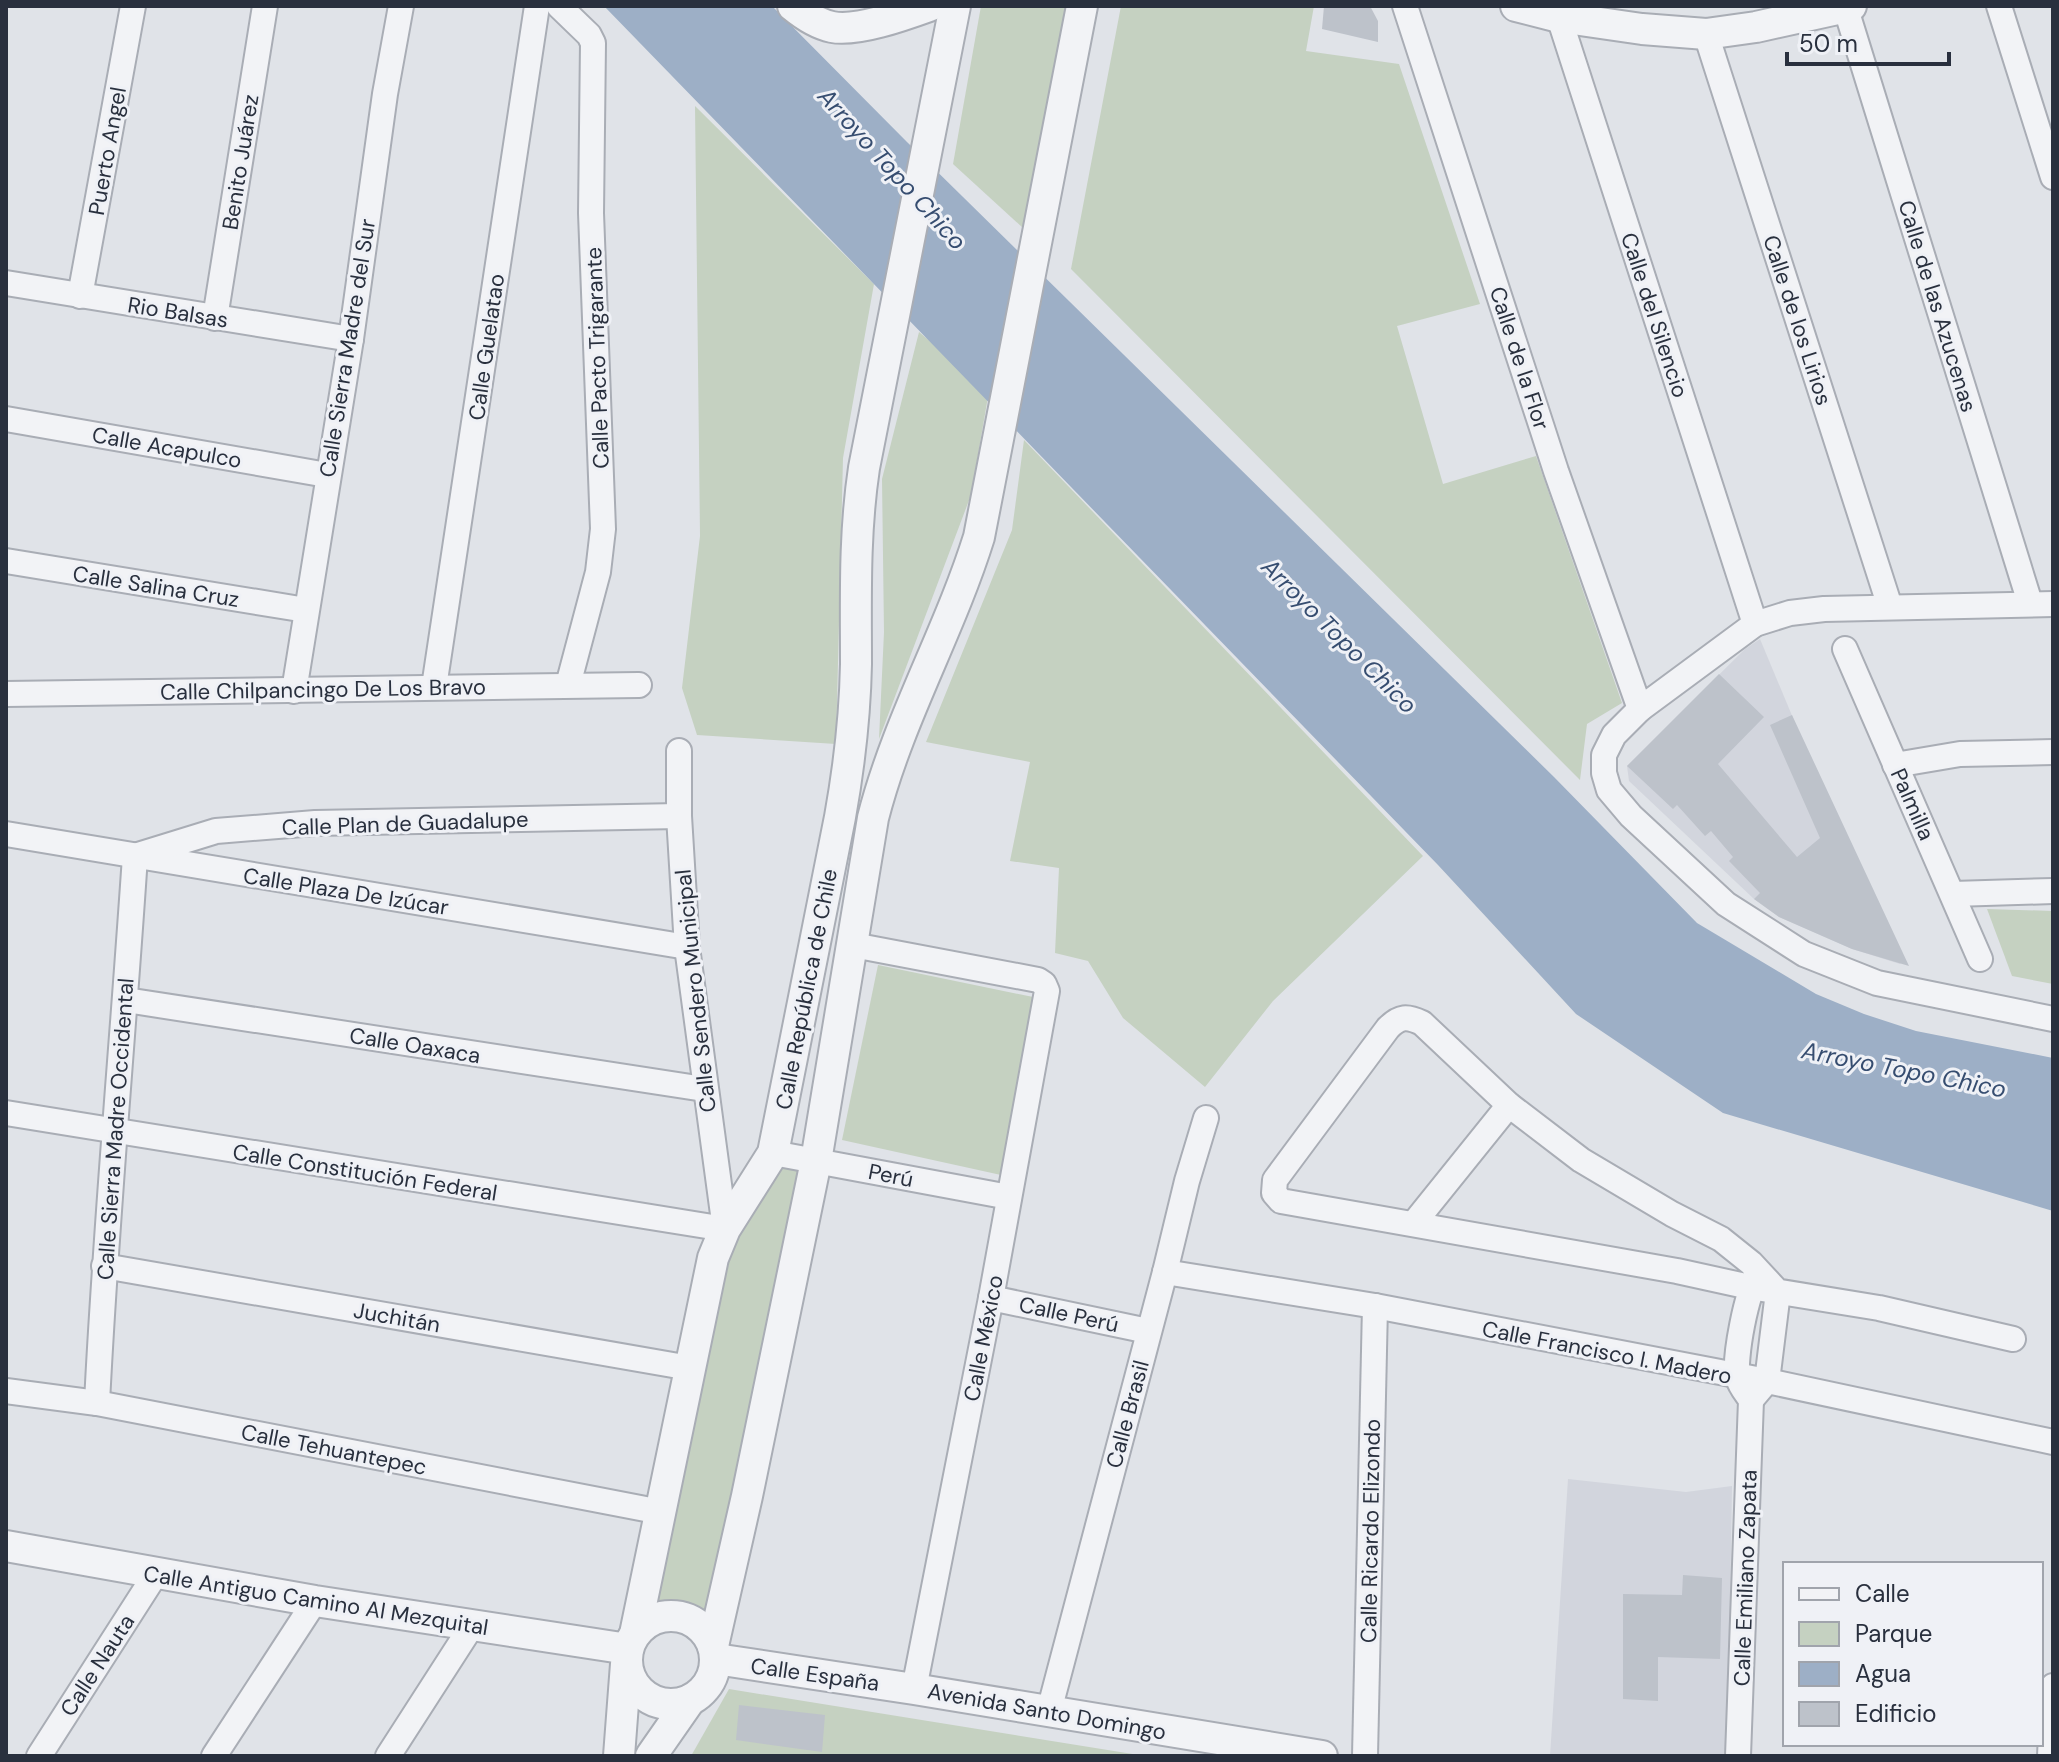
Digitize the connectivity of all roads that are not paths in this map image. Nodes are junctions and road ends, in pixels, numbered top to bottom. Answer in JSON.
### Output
{"nodes":[{"id":1,"x":133,"y":6,"type":"edge"},
{"id":2,"x":265,"y":6,"type":"edge"},
{"id":3,"x":401,"y":6,"type":"edge"},
{"id":4,"x":537,"y":6,"type":"edge"},
{"id":5,"x":559,"y":6,"type":"edge"},
{"id":6,"x":793,"y":6,"type":"edge"},
{"id":7,"x":929,"y":6,"type":"edge"},
{"id":8,"x":955,"y":6,"type":"edge"},
{"id":9,"x":1082,"y":6,"type":"edge"},
{"id":10,"x":1405,"y":6,"type":"edge"},
{"id":11,"x":1516,"y":6,"type":"edge"},
{"id":12,"x":1999,"y":6,"type":"edge"},
{"id":13,"x":1847,"y":7,"type":"edge"},
{"id":14,"x":1559,"y":12,"type":"edge"},
{"id":15,"x":837,"y":17,"type":"edge"},
{"id":16,"x":1706,"y":34,"type":"junction"},
{"id":17,"x":2053,"y":177,"type":"edge"},
{"id":18,"x":6,"y":283,"type":"edge"},
{"id":19,"x":80,"y":296,"type":"junction"},
{"id":20,"x":215,"y":318,"type":"junction"},
{"id":21,"x":351,"y":339,"type":"junction"},
{"id":22,"x":6,"y":419,"type":"edge"},
{"id":23,"x":327,"y":475,"type":"junction"},
{"id":24,"x":6,"y":561,"type":"edge"},
{"id":25,"x":2042,"y":604,"type":"edge"},
{"id":26,"x":1890,"y":607,"type":"junction"},
{"id":27,"x":306,"y":610,"type":"junction"},
{"id":28,"x":1755,"y":624,"type":"junction"},
{"id":29,"x":1845,"y":649,"type":"dead end"},
{"id":30,"x":568,"y":685,"type":"junction"},
{"id":31,"x":639,"y":685,"type":"dead end"},
{"id":32,"x":434,"y":687,"type":"junction"},
{"id":33,"x":294,"y":691,"type":"junction"},
{"id":34,"x":6,"y":694,"type":"edge"},
{"id":35,"x":1640,"y":709,"type":"junction"},
{"id":36,"x":679,"y":751,"type":"dead end"},
{"id":37,"x":2053,"y":752,"type":"edge"},
{"id":38,"x":1895,"y":765,"type":"junction"},
{"id":39,"x":679,"y":816,"type":"junction"},
{"id":40,"x":6,"y":834,"type":"edge"},
{"id":41,"x":135,"y":856,"type":"junction"},
{"id":42,"x":2053,"y":891,"type":"edge"},
{"id":43,"x":1953,"y":894,"type":"junction"},
{"id":44,"x":853,"y":945,"type":"junction"},
{"id":45,"x":687,"y":947,"type":"junction"},
{"id":46,"x":1980,"y":959,"type":"dead end"},
{"id":47,"x":126,"y":1000,"type":"junction"},
{"id":48,"x":2053,"y":1019,"type":"edge"},
{"id":49,"x":704,"y":1089,"type":"junction"},
{"id":50,"x":1509,"y":1105,"type":"junction"},
{"id":51,"x":6,"y":1113,"type":"edge"},
{"id":52,"x":1206,"y":1118,"type":"dead end"},
{"id":53,"x":113,"y":1132,"type":"junction"},
{"id":54,"x":773,"y":1153,"type":"junction"},
{"id":55,"x":816,"y":1161,"type":"junction"},
{"id":56,"x":1009,"y":1197,"type":"junction"},
{"id":57,"x":1414,"y":1223,"type":"junction"},
{"id":58,"x":725,"y":1229,"type":"junction"},
{"id":59,"x":104,"y":1266,"type":"junction"},
{"id":60,"x":1165,"y":1272,"type":"junction"},
{"id":61,"x":1755,"y":1280,"type":"junction"},
{"id":62,"x":1778,"y":1292,"type":"junction"},
{"id":63,"x":991,"y":1298,"type":"junction"},
{"id":64,"x":1375,"y":1306,"type":"junction"},
{"id":65,"x":1148,"y":1331,"type":"junction"},
{"id":66,"x":2013,"y":1339,"type":"dead end"},
{"id":67,"x":690,"y":1368,"type":"junction"},
{"id":68,"x":1737,"y":1377,"type":"junction"},
{"id":69,"x":1759,"y":1390,"type":"junction"},
{"id":70,"x":6,"y":1391,"type":"edge"},
{"id":71,"x":97,"y":1403,"type":"junction"},
{"id":72,"x":2050,"y":1440,"type":"edge"},
{"id":73,"x":661,"y":1512,"type":"junction"},
{"id":74,"x":6,"y":1546,"type":"edge"},
{"id":75,"x":155,"y":1575,"type":"junction"},
{"id":76,"x":315,"y":1601,"type":"junction"},
{"id":77,"x":473,"y":1624,"type":"junction"},
{"id":78,"x":629,"y":1648,"type":"junction"},
{"id":79,"x":715,"y":1652,"type":"junction"},
{"id":80,"x":2053,"y":1686,"type":"edge"},
{"id":81,"x":914,"y":1689,"type":"junction"},
{"id":82,"x":690,"y":1700,"type":"junction"},
{"id":83,"x":1049,"y":1711,"type":"junction"},
{"id":84,"x":39,"y":1756,"type":"edge"},
{"id":85,"x":214,"y":1756,"type":"edge"},
{"id":86,"x":388,"y":1756,"type":"edge"},
{"id":87,"x":619,"y":1756,"type":"edge"},
{"id":88,"x":651,"y":1756,"type":"edge"},
{"id":89,"x":1322,"y":1756,"type":"edge"},
{"id":90,"x":1365,"y":1756,"type":"edge"},
{"id":91,"x":1738,"y":1756,"type":"edge"},
{"id":92,"x":2050,"y":1756,"type":"edge"}],
"edges":[{"from":1,"to":19,"type":"street","name":"Puerto Angel"},
{"from":2,"to":20,"type":"street","name":"Benito Juárez"},
{"from":3,"to":21,"type":"street","name":"Calle Sierra Madre del Sur"},
{"from":4,"to":32,"type":"street","name":"Calle Guelatao"},
{"from":5,"to":30,"type":"street","name":"Calle Pacto Trigarante"},
{"from":6,"to":15,"type":"street"},
{"from":7,"to":15,"type":"street"},
{"from":8,"to":54,"type":"street","name":"Calle República de Chile"},
{"from":9,"to":44,"type":"street","name":"Calle República de Chile"},
{"from":10,"to":35,"type":"street","name":"Calle de la Flor"},
{"from":11,"to":14,"type":"street"},
{"from":12,"to":17,"type":"street"},
{"from":13,"to":16,"type":"street"},
{"from":13,"to":25,"type":"street","name":"Calle de las Azucenas"},
{"from":14,"to":16,"type":"street"},
{"from":14,"to":28,"type":"street","name":"Calle del Silencio"},
{"from":16,"to":26,"type":"street","name":"Calle de los Lirios"},
{"from":18,"to":19,"type":"street","name":"Rio Balsas"},
{"from":19,"to":20,"type":"street","name":"Rio Balsas"},
{"from":20,"to":21,"type":"street","name":"Rio Balsas"},
{"from":21,"to":23,"type":"street","name":"Calle Sierra Madre del Sur"},
{"from":22,"to":23,"type":"street","name":"Calle Acapulco"},
{"from":23,"to":27,"type":"street","name":"Calle Sierra Madre del Sur"},
{"from":24,"to":27,"type":"street","name":"Calle Salina Cruz"},
{"from":25,"to":26,"type":"street"},
{"from":26,"to":28,"type":"street"},
{"from":27,"to":33,"type":"street","name":"Calle Sierra Madre del Sur"},
{"from":28,"to":35,"type":"street"},
{"from":29,"to":38,"type":"street","name":"Palmilla"},
{"from":30,"to":31,"type":"street","name":"Calle Chilpancingo De Los Bravo"},
{"from":30,"to":32,"type":"street","name":"Calle Chilpancingo De Los Bravo"},
{"from":32,"to":33,"type":"street","name":"Calle Chilpancingo De Los Bravo"},
{"from":33,"to":34,"type":"street","name":"Calle Chilpancingo De Los Bravo"},
{"from":35,"to":48,"type":"street"},
{"from":36,"to":39,"type":"street","name":"Calle Sendero Municipal"},
{"from":37,"to":38,"type":"street"},
{"from":38,"to":43,"type":"street","name":"Palmilla"},
{"from":39,"to":41,"type":"street","name":"Calle Plan de Guadalupe"},
{"from":39,"to":45,"type":"street","name":"Calle Sendero Municipal"},
{"from":40,"to":41,"type":"street","name":"Calle Plaza De Izúcar"},
{"from":41,"to":45,"type":"street","name":"Calle Plaza De Izúcar"},
{"from":41,"to":47,"type":"street","name":"Calle Sierra Madre Occidental"},
{"from":42,"to":43,"type":"street"},
{"from":43,"to":46,"type":"street","name":"Palmilla"},
{"from":44,"to":55,"type":"street","name":"Calle República de Chile"},
{"from":44,"to":56,"type":"street","name":"Calle México"},
{"from":45,"to":49,"type":"street","name":"Calle Sendero Municipal"},
{"from":47,"to":49,"type":"street","name":"Calle Oaxaca"},
{"from":47,"to":53,"type":"street","name":"Calle Sierra Madre Occidental"},
{"from":49,"to":58,"type":"street","name":"Calle Sendero Municipal"},
{"from":50,"to":57,"type":"street"},
{"from":50,"to":57,"type":"street"},
{"from":50,"to":61,"type":"street"},
{"from":51,"to":53,"type":"street","name":"Calle Constitución Federal"},
{"from":52,"to":60,"type":"street","name":"Calle Brasil"},
{"from":53,"to":58,"type":"street","name":"Calle Constitución Federal"},
{"from":53,"to":59,"type":"street","name":"Calle Sierra Madre Occidental"},
{"from":54,"to":55,"type":"street","name":"Perú"},
{"from":54,"to":58,"type":"street","name":"Calle República de Chile"},
{"from":55,"to":56,"type":"street","name":"Perú"},
{"from":55,"to":79,"type":"street","name":"Calle República de Chile"},
{"from":56,"to":63,"type":"street","name":"Calle México"},
{"from":57,"to":61,"type":"street"},
{"from":58,"to":67,"type":"street","name":"Calle República de Chile"},
{"from":59,"to":67,"type":"street","name":"Juchitán"},
{"from":59,"to":71,"type":"street","name":"Calle Sierra Madre Occidental"},
{"from":60,"to":64,"type":"street","name":"Calle Francisco I. Madero"},
{"from":60,"to":65,"type":"street","name":"Calle Brasil"},
{"from":61,"to":62,"type":"street"},
{"from":61,"to":68,"type":"street"},
{"from":62,"to":66,"type":"street"},
{"from":62,"to":69,"type":"street","name":"Calle Emiliano Zapata"},
{"from":63,"to":65,"type":"street","name":"Calle Perú"},
{"from":63,"to":81,"type":"street","name":"Calle México"},
{"from":64,"to":68,"type":"street","name":"Calle Francisco I. Madero"},
{"from":64,"to":90,"type":"street","name":"Calle Ricardo Elizondo"},
{"from":65,"to":83,"type":"street","name":"Calle Brasil"},
{"from":67,"to":73,"type":"street","name":"Calle República de Chile"},
{"from":68,"to":69,"type":"street"},
{"from":69,"to":72,"type":"street"},
{"from":69,"to":91,"type":"street","name":"Calle Emiliano Zapata"},
{"from":70,"to":71,"type":"street","name":"Calle Tehuantepec"},
{"from":71,"to":73,"type":"street","name":"Calle Tehuantepec"},
{"from":73,"to":78,"type":"street","name":"Calle República de Chile"},
{"from":74,"to":75,"type":"street","name":"Calle Antiguo Camino Al Mezquital"},
{"from":75,"to":76,"type":"street","name":"Calle Antiguo Camino Al Mezquital"},
{"from":75,"to":84,"type":"street","name":"Calle Nauta"},
{"from":76,"to":77,"type":"street","name":"Calle Antiguo Camino Al Mezquital"},
{"from":76,"to":85,"type":"street"},
{"from":77,"to":78,"type":"street","name":"Calle Antiguo Camino Al Mezquital"},
{"from":77,"to":86,"type":"street"},
{"from":78,"to":79,"type":"street"},
{"from":78,"to":82,"type":"street"},
{"from":78,"to":87,"type":"street","name":"Calle República de Chile"},
{"from":79,"to":81,"type":"street","name":"Calle España"},
{"from":79,"to":82,"type":"street"},
{"from":80,"to":92,"type":"street"},
{"from":81,"to":83,"type":"street","name":"Avenida Santo Domingo"},
{"from":82,"to":88,"type":"street"},
{"from":83,"to":89,"type":"street","name":"Avenida Santo Domingo"}]}
